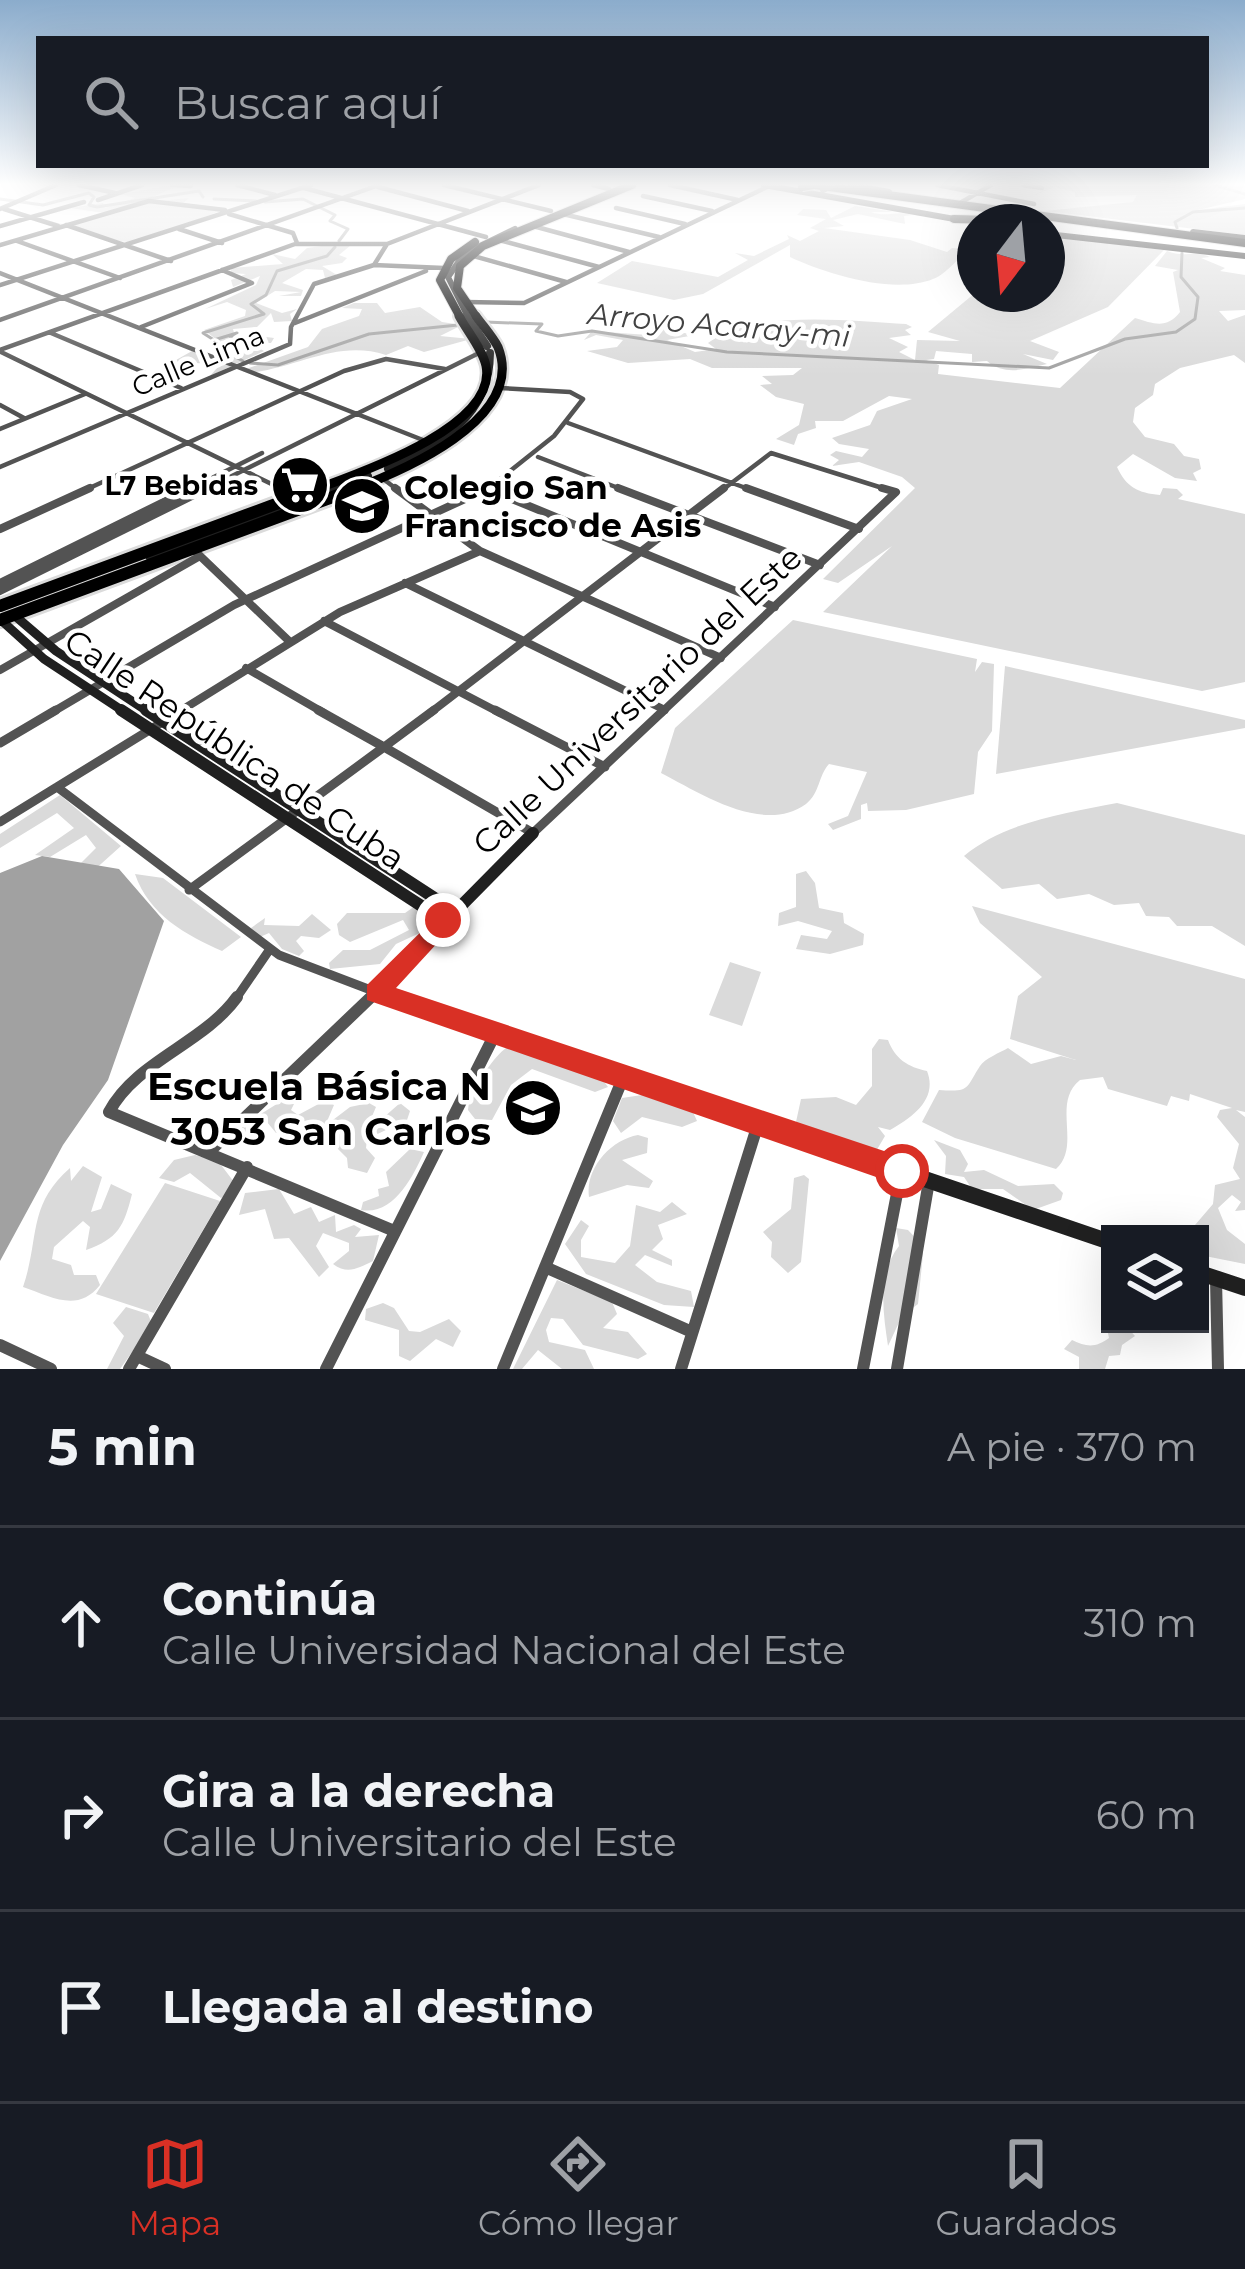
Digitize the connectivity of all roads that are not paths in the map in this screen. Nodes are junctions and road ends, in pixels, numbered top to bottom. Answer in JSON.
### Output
{"nodes":[{"id":1,"x":40,"y":249,"type":"edge"},
{"id":2,"x":110,"y":249,"type":"edge"},
{"id":3,"x":139,"y":249,"type":"edge"},
{"id":4,"x":207,"y":249,"type":"edge"},
{"id":5,"x":282,"y":249,"type":"edge"},
{"id":6,"x":384,"y":249,"type":"edge"},
{"id":7,"x":463,"y":249,"type":"edge"},
{"id":8,"x":475,"y":249,"type":"edge"},
{"id":9,"x":480,"y":249,"type":"edge"},
{"id":10,"x":533,"y":249,"type":"edge"},
{"id":11,"x":619,"y":249,"type":"edge"},
{"id":12,"x":638,"y":249,"type":"edge"},
{"id":13,"x":631,"y":252,"type":"junction"},
{"id":14,"x":470,"y":255,"type":"junction"},
{"id":15,"x":74,"y":261,"type":"junction"},
{"id":16,"x":172,"y":261,"type":"junction"},
{"id":17,"x":374,"y":265,"type":"junction"},
{"id":18,"x":599,"y":267,"type":"junction"},
{"id":19,"x":431,"y":268,"type":"junction"},
{"id":20,"x":444,"y":268,"type":"junction"},
{"id":21,"x":222,"y":270,"type":"junction"},
{"id":22,"x":0,"y":273,"type":"edge"},
{"id":23,"x":120,"y":278,"type":"junction"},
{"id":24,"x":16,"y":280,"type":"junction"},
{"id":25,"x":567,"y":283,"type":"junction"},
{"id":26,"x":0,"y":285,"type":"edge"},
{"id":27,"x":63,"y":298,"type":"junction"},
{"id":28,"x":466,"y":302,"type":"junction"},
{"id":29,"x":103,"y":314,"type":"junction"},
{"id":30,"x":0,"y":316,"type":"edge"},
{"id":31,"x":294,"y":324,"type":"junction"},
{"id":32,"x":473,"y":326,"type":"junction"},
{"id":33,"x":140,"y":327,"type":"junction"},
{"id":34,"x":50,"y":332,"type":"junction"},
{"id":35,"x":487,"y":350,"type":"junction"},
{"id":36,"x":0,"y":351,"type":"edge"},
{"id":37,"x":237,"y":366,"type":"junction"},
{"id":38,"x":442,"y":368,"type":"junction"},
{"id":39,"x":500,"y":388,"type":"junction"},
{"id":40,"x":182,"y":389,"type":"junction"},
{"id":41,"x":299,"y":391,"type":"junction"},
{"id":42,"x":87,"y":394,"type":"junction"},
{"id":43,"x":0,"y":405,"type":"edge"},
{"id":44,"x":352,"y":412,"type":"junction"},
{"id":45,"x":127,"y":413,"type":"junction"},
{"id":46,"x":26,"y":418,"type":"junction"},
{"id":47,"x":568,"y":423,"type":"junction"},
{"id":48,"x":0,"y":429,"type":"edge"},
{"id":49,"x":188,"y":442,"type":"junction"},
{"id":50,"x":428,"y":442,"type":"junction"},
{"id":51,"x":538,"y":457,"type":"junction"},
{"id":52,"x":2,"y":465,"type":"edge"},
{"id":53,"x":239,"y":468,"type":"junction"},
{"id":54,"x":379,"y":474,"type":"junction"},
{"id":55,"x":732,"y":482,"type":"junction"},
{"id":56,"x":490,"y":490,"type":"junction"},
{"id":57,"x":298,"y":497,"type":"junction"},
{"id":58,"x":689,"y":515,"type":"junction"},
{"id":59,"x":433,"y":516,"type":"junction"},
{"id":60,"x":0,"y":518,"type":"edge"},
{"id":61,"x":10,"y":524,"type":"junction"},
{"id":62,"x":0,"y":529,"type":"edge"},
{"id":63,"x":859,"y":529,"type":"junction"},
{"id":64,"x":480,"y":551,"type":"junction"},
{"id":65,"x":196,"y":552,"type":"junction"},
{"id":66,"x":640,"y":552,"type":"junction"},
{"id":67,"x":820,"y":566,"type":"junction"},
{"id":68,"x":406,"y":583,"type":"junction"},
{"id":69,"x":582,"y":596,"type":"junction"},
{"id":70,"x":245,"y":599,"type":"junction"},
{"id":71,"x":6,"y":606,"type":"edge"},
{"id":72,"x":775,"y":607,"type":"junction"},
{"id":73,"x":324,"y":621,"type":"junction"},
{"id":74,"x":289,"y":641,"type":"junction"},
{"id":75,"x":523,"y":641,"type":"junction"},
{"id":76,"x":44,"y":646,"type":"junction"},
{"id":77,"x":721,"y":658,"type":"junction"},
{"id":78,"x":246,"y":668,"type":"junction"},
{"id":79,"x":0,"y":670,"type":"edge"},
{"id":80,"x":97,"y":686,"type":"junction"},
{"id":81,"x":458,"y":691,"type":"junction"},
{"id":82,"x":665,"y":710,"type":"junction"},
{"id":83,"x":155,"y":725,"type":"junction"},
{"id":84,"x":0,"y":743,"type":"edge"},
{"id":85,"x":384,"y":747,"type":"junction"},
{"id":86,"x":605,"y":767,"type":"junction"},
{"id":87,"x":57,"y":787,"type":"junction"},
{"id":88,"x":296,"y":813,"type":"junction"},
{"id":89,"x":0,"y":822,"type":"edge"},
{"id":90,"x":533,"y":833,"type":"junction"},
{"id":91,"x":189,"y":890,"type":"junction"},
{"id":92,"x":448,"y":915,"type":"junction"},
{"id":93,"x":270,"y":949,"type":"junction"},
{"id":94,"x":376,"y":992,"type":"junction"},
{"id":95,"x":495,"y":1033,"type":"junction"},
{"id":96,"x":623,"y":1076,"type":"junction"},
{"id":97,"x":759,"y":1123,"type":"junction"},
{"id":98,"x":210,"y":1151,"type":"junction"},
{"id":99,"x":247,"y":1167,"type":"junction"},
{"id":100,"x":902,"y":1171,"type":"junction"},
{"id":101,"x":929,"y":1181,"type":"junction"},
{"id":102,"x":392,"y":1230,"type":"junction"},
{"id":103,"x":1101,"y":1239,"type":"edge"},
{"id":104,"x":545,"y":1267,"type":"junction"},
{"id":105,"x":1209,"y":1275,"type":"edge"},
{"id":106,"x":1209,"y":1284,"type":"edge"},
{"id":107,"x":1245,"y":1288,"type":"edge"},
{"id":108,"x":692,"y":1332,"type":"junction"},
{"id":109,"x":0,"y":1345,"type":"edge"},
{"id":110,"x":133,"y":1362,"type":"edge"},
{"id":111,"x":51,"y":1369,"type":"edge"},
{"id":112,"x":165,"y":1369,"type":"edge"},
{"id":113,"x":326,"y":1369,"type":"edge"},
{"id":114,"x":503,"y":1369,"type":"edge"},
{"id":115,"x":681,"y":1369,"type":"edge"},
{"id":116,"x":862,"y":1369,"type":"edge"},
{"id":117,"x":898,"y":1369,"type":"edge"},
{"id":118,"x":1218,"y":1369,"type":"edge"}],
"edges":[{"from":1,"to":15,"type":"street"},
{"from":2,"to":15,"type":"street"},
{"from":3,"to":16,"type":"street"},
{"from":4,"to":16,"type":"street"},
{"from":5,"to":21,"type":"street"},
{"from":6,"to":17,"type":"street"},
{"from":7,"to":20,"type":"highway"},
{"from":8,"to":32,"type":"street"},
{"from":9,"to":14,"type":"highway"},
{"from":10,"to":18,"type":"street"},
{"from":11,"to":13,"type":"street"},
{"from":12,"to":13,"type":"street"},
{"from":13,"to":18,"type":"street"},
{"from":14,"to":25,"type":"street"},
{"from":14,"to":28,"type":"highway"},
{"from":15,"to":23,"type":"street"},
{"from":15,"to":24,"type":"street"},
{"from":16,"to":23,"type":"street"},
{"from":17,"to":19,"type":"street","name":"Calle Lima"},
{"from":17,"to":31,"type":"street","name":"Calle Lima"},
{"from":18,"to":25,"type":"street"},
{"from":19,"to":20,"type":"street","name":"Calle Lima"},
{"from":19,"to":31,"type":"street"},
{"from":20,"to":32,"type":"highway"},
{"from":21,"to":29,"type":"street"},
{"from":21,"to":33,"type":"street"},
{"from":22,"to":24,"type":"street"},
{"from":23,"to":27,"type":"street"},
{"from":24,"to":26,"type":"street"},
{"from":24,"to":27,"type":"street"},
{"from":25,"to":28,"type":"street"},
{"from":27,"to":29,"type":"street"},
{"from":27,"to":30,"type":"street"},
{"from":28,"to":32,"type":"highway"},
{"from":29,"to":33,"type":"street"},
{"from":29,"to":34,"type":"street"},
{"from":31,"to":37,"type":"street","name":"Calle Lima"},
{"from":32,"to":35,"type":"highway"},
{"from":32,"to":35,"type":"highway"},
{"from":33,"to":37,"type":"street"},
{"from":34,"to":36,"type":"street"},
{"from":34,"to":40,"type":"street"},
{"from":35,"to":38,"type":"street"},
{"from":35,"to":39,"type":"highway"},
{"from":35,"to":50,"type":"highway"},
{"from":35,"to":54,"type":"street"},
{"from":36,"to":42,"type":"street"},
{"from":37,"to":40,"type":"street","name":"Calle Lima"},
{"from":37,"to":41,"type":"street"},
{"from":38,"to":41,"type":"street"},
{"from":38,"to":44,"type":"street"},
{"from":39,"to":47,"type":"street"},
{"from":39,"to":54,"type":"highway"},
{"from":40,"to":45,"type":"street","name":"Calle Lima"},
{"from":41,"to":44,"type":"street"},
{"from":41,"to":49,"type":"street"},
{"from":42,"to":45,"type":"street"},
{"from":42,"to":46,"type":"street"},
{"from":43,"to":46,"type":"street"},
{"from":44,"to":50,"type":"street"},
{"from":44,"to":53,"type":"street"},
{"from":45,"to":49,"type":"street"},
{"from":45,"to":52,"type":"street","name":"Calle Lima"},
{"from":46,"to":48,"type":"street"},
{"from":47,"to":51,"type":"street"},
{"from":47,"to":55,"type":"street"},
{"from":49,"to":53,"type":"street"},
{"from":49,"to":61,"type":"street"},
{"from":50,"to":54,"type":"highway"},
{"from":51,"to":56,"type":"street"},
{"from":51,"to":58,"type":"street"},
{"from":53,"to":57,"type":"street"},
{"from":53,"to":71,"type":"street"},
{"from":54,"to":57,"type":"highway"},
{"from":54,"to":59,"type":"street"},
{"from":54,"to":65,"type":"highway"},
{"from":54,"to":71,"type":"street"},
{"from":55,"to":58,"type":"street"},
{"from":55,"to":63,"type":"street"},
{"from":55,"to":63,"type":"street","name":"Calle Universitario del Este"},
{"from":56,"to":59,"type":"street"},
{"from":56,"to":66,"type":"street"},
{"from":57,"to":71,"type":"highway"},
{"from":58,"to":66,"type":"street"},
{"from":58,"to":67,"type":"street"},
{"from":59,"to":64,"type":"street"},
{"from":59,"to":70,"type":"street"},
{"from":60,"to":61,"type":"street"},
{"from":61,"to":62,"type":"street"},
{"from":63,"to":67,"type":"street","name":"Calle Universitario del Este"},
{"from":64,"to":68,"type":"street"},
{"from":64,"to":69,"type":"street"},
{"from":65,"to":70,"type":"street"},
{"from":65,"to":71,"type":"highway"},
{"from":65,"to":76,"type":"street"},
{"from":66,"to":69,"type":"street"},
{"from":66,"to":72,"type":"street"},
{"from":67,"to":72,"type":"street","name":"Calle Universitario del Este"},
{"from":68,"to":73,"type":"street"},
{"from":68,"to":75,"type":"street"},
{"from":69,"to":75,"type":"street"},
{"from":69,"to":77,"type":"street"},
{"from":70,"to":74,"type":"street"},
{"from":70,"to":80,"type":"street"},
{"from":71,"to":76,"type":"street","name":"Calle República de Cuba"},
{"from":72,"to":77,"type":"street","name":"Calle Universitario del Este"},
{"from":73,"to":74,"type":"street"},
{"from":73,"to":81,"type":"street"},
{"from":74,"to":78,"type":"street"},
{"from":75,"to":81,"type":"street"},
{"from":75,"to":82,"type":"street"},
{"from":76,"to":79,"type":"street"},
{"from":76,"to":80,"type":"street","name":"Calle República de Cuba"},
{"from":77,"to":82,"type":"street","name":"Calle Universitario del Este"},
{"from":78,"to":83,"type":"street"},
{"from":78,"to":85,"type":"street"},
{"from":80,"to":83,"type":"street","name":"Calle República de Cuba"},
{"from":80,"to":84,"type":"street"},
{"from":81,"to":85,"type":"street"},
{"from":81,"to":86,"type":"street"},
{"from":82,"to":86,"type":"street","name":"Calle Universitario del Este"},
{"from":83,"to":87,"type":"street"},
{"from":83,"to":88,"type":"street","name":"Calle República de Cuba"},
{"from":85,"to":88,"type":"street"},
{"from":85,"to":90,"type":"street"},
{"from":86,"to":90,"type":"street","name":"Calle Universitario del Este"},
{"from":87,"to":89,"type":"street"},
{"from":87,"to":91,"type":"street"},
{"from":88,"to":91,"type":"street"},
{"from":88,"to":92,"type":"street","name":"Calle República de Cuba"},
{"from":90,"to":92,"type":"street","name":"Calle Universitario del Este"},
{"from":91,"to":93,"type":"street"},
{"from":92,"to":94,"type":"street","name":"Calle Universitario del Este"},
{"from":93,"to":94,"type":"street"},
{"from":93,"to":98,"type":"street"},
{"from":94,"to":95,"type":"street"},
{"from":94,"to":98,"type":"street","name":"Calle Universitario del Este"},
{"from":95,"to":96,"type":"street"},
{"from":95,"to":102,"type":"street"},
{"from":96,"to":97,"type":"street"},
{"from":96,"to":104,"type":"street"},
{"from":97,"to":100,"type":"street"},
{"from":97,"to":108,"type":"street"},
{"from":98,"to":99,"type":"street"},
{"from":99,"to":102,"type":"street"},
{"from":99,"to":110,"type":"street"},
{"from":100,"to":101,"type":"street"},
{"from":100,"to":116,"type":"street"},
{"from":101,"to":103,"type":"street"},
{"from":101,"to":117,"type":"street"},
{"from":102,"to":113,"type":"street"},
{"from":104,"to":108,"type":"street"},
{"from":104,"to":114,"type":"street"},
{"from":105,"to":107,"type":"street"},
{"from":106,"to":118,"type":"street"},
{"from":108,"to":115,"type":"street"},
{"from":109,"to":111,"type":"street"},
{"from":110,"to":112,"type":"street"}]}
